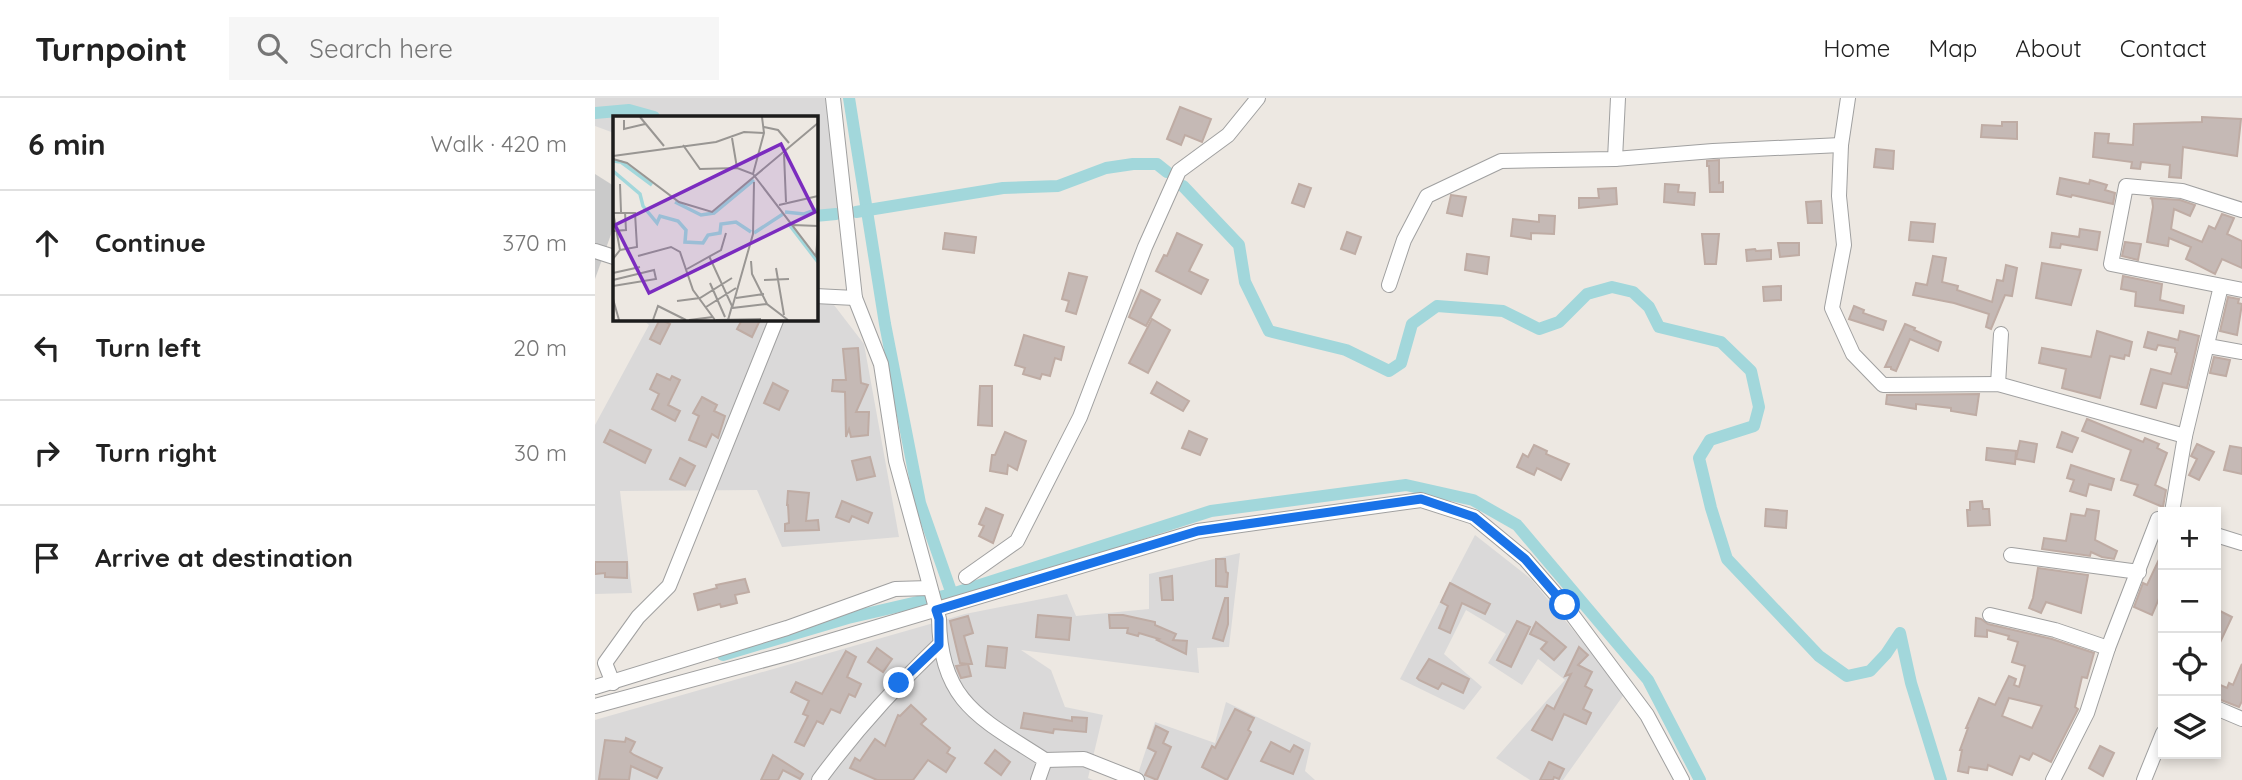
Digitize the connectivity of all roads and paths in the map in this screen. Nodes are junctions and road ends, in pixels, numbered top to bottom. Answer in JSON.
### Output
{"nodes":[{"id":1,"x":833,"y":98,"type":"edge"},
{"id":2,"x":1258,"y":98,"type":"edge"},
{"id":3,"x":1618,"y":98,"type":"edge"},
{"id":4,"x":1848,"y":98,"type":"edge"},
{"id":5,"x":1841,"y":145,"type":"junction"},
{"id":6,"x":1615,"y":159,"type":"junction"},
{"id":7,"x":2242,"y":210,"type":"edge"},
{"id":8,"x":595,"y":251,"type":"edge"},
{"id":9,"x":613,"y":257,"type":"edge"},
{"id":10,"x":1389,"y":285,"type":"dead end"},
{"id":11,"x":2221,"y":286,"type":"junction"},
{"id":12,"x":2242,"y":290,"type":"edge"},
{"id":13,"x":817,"y":296,"type":"edge"},
{"id":14,"x":855,"y":298,"type":"junction"},
{"id":15,"x":776,"y":320,"type":"edge"},
{"id":16,"x":2001,"y":334,"type":"dead end"},
{"id":17,"x":2208,"y":346,"type":"junction"},
{"id":18,"x":2242,"y":352,"type":"edge"},
{"id":19,"x":1998,"y":384,"type":"junction"},
{"id":20,"x":2185,"y":436,"type":"junction"},
{"id":21,"x":2173,"y":507,"type":"edge"},
{"id":22,"x":2158,"y":519,"type":"edge"},
{"id":23,"x":2221,"y":536,"type":"edge"},
{"id":24,"x":2242,"y":542,"type":"edge"},
{"id":25,"x":2011,"y":555,"type":"dead end"},
{"id":26,"x":2139,"y":572,"type":"junction"},
{"id":27,"x":966,"y":577,"type":"dead end"},
{"id":28,"x":930,"y":588,"type":"junction"},
{"id":29,"x":936,"y":609,"type":"junction"},
{"id":30,"x":1990,"y":615,"type":"dead end"},
{"id":31,"x":939,"y":645,"type":"junction"},
{"id":32,"x":2108,"y":648,"type":"junction"},
{"id":33,"x":613,"y":682,"type":"junction"},
{"id":34,"x":595,"y":687,"type":"edge"},
{"id":35,"x":595,"y":706,"type":"edge"},
{"id":36,"x":2221,"y":710,"type":"edge"},
{"id":37,"x":2242,"y":719,"type":"edge"},
{"id":38,"x":2158,"y":745,"type":"edge"},
{"id":39,"x":1045,"y":760,"type":"junction"},
{"id":40,"x":818,"y":780,"type":"edge"},
{"id":41,"x":1038,"y":780,"type":"edge"},
{"id":42,"x":1137,"y":780,"type":"edge"},
{"id":43,"x":1682,"y":780,"type":"edge"},
{"id":44,"x":2053,"y":780,"type":"edge"},
{"id":45,"x":2144,"y":780,"type":"edge"}],
"edges":[{"from":1,"to":14,"type":"street"},
{"from":2,"to":27,"type":"street"},
{"from":3,"to":6,"type":"street"},
{"from":4,"to":5,"type":"street"},
{"from":5,"to":6,"type":"street"},
{"from":5,"to":19,"type":"street"},
{"from":6,"to":10,"type":"street"},
{"from":7,"to":11,"type":"street"},
{"from":8,"to":9,"type":"street"},
{"from":11,"to":12,"type":"street"},
{"from":11,"to":17,"type":"street"},
{"from":13,"to":14,"type":"street"},
{"from":14,"to":28,"type":"street"},
{"from":15,"to":33,"type":"street"},
{"from":16,"to":19,"type":"street"},
{"from":17,"to":18,"type":"street"},
{"from":17,"to":20,"type":"street"},
{"from":19,"to":20,"type":"street"},
{"from":20,"to":21,"type":"street"},
{"from":22,"to":26,"type":"street"},
{"from":23,"to":24,"type":"street"},
{"from":25,"to":26,"type":"street"},
{"from":26,"to":32,"type":"street"},
{"from":28,"to":29,"type":"street"},
{"from":28,"to":33,"type":"street"},
{"from":29,"to":31,"type":"street"},
{"from":29,"to":35,"type":"street"},
{"from":29,"to":43,"type":"street"},
{"from":30,"to":32,"type":"street"},
{"from":31,"to":39,"type":"street"},
{"from":31,"to":40,"type":"street"},
{"from":32,"to":44,"type":"street"},
{"from":33,"to":34,"type":"street"},
{"from":36,"to":37,"type":"street"},
{"from":38,"to":45,"type":"street"},
{"from":39,"to":41,"type":"street"},
{"from":39,"to":42,"type":"street"}]}
